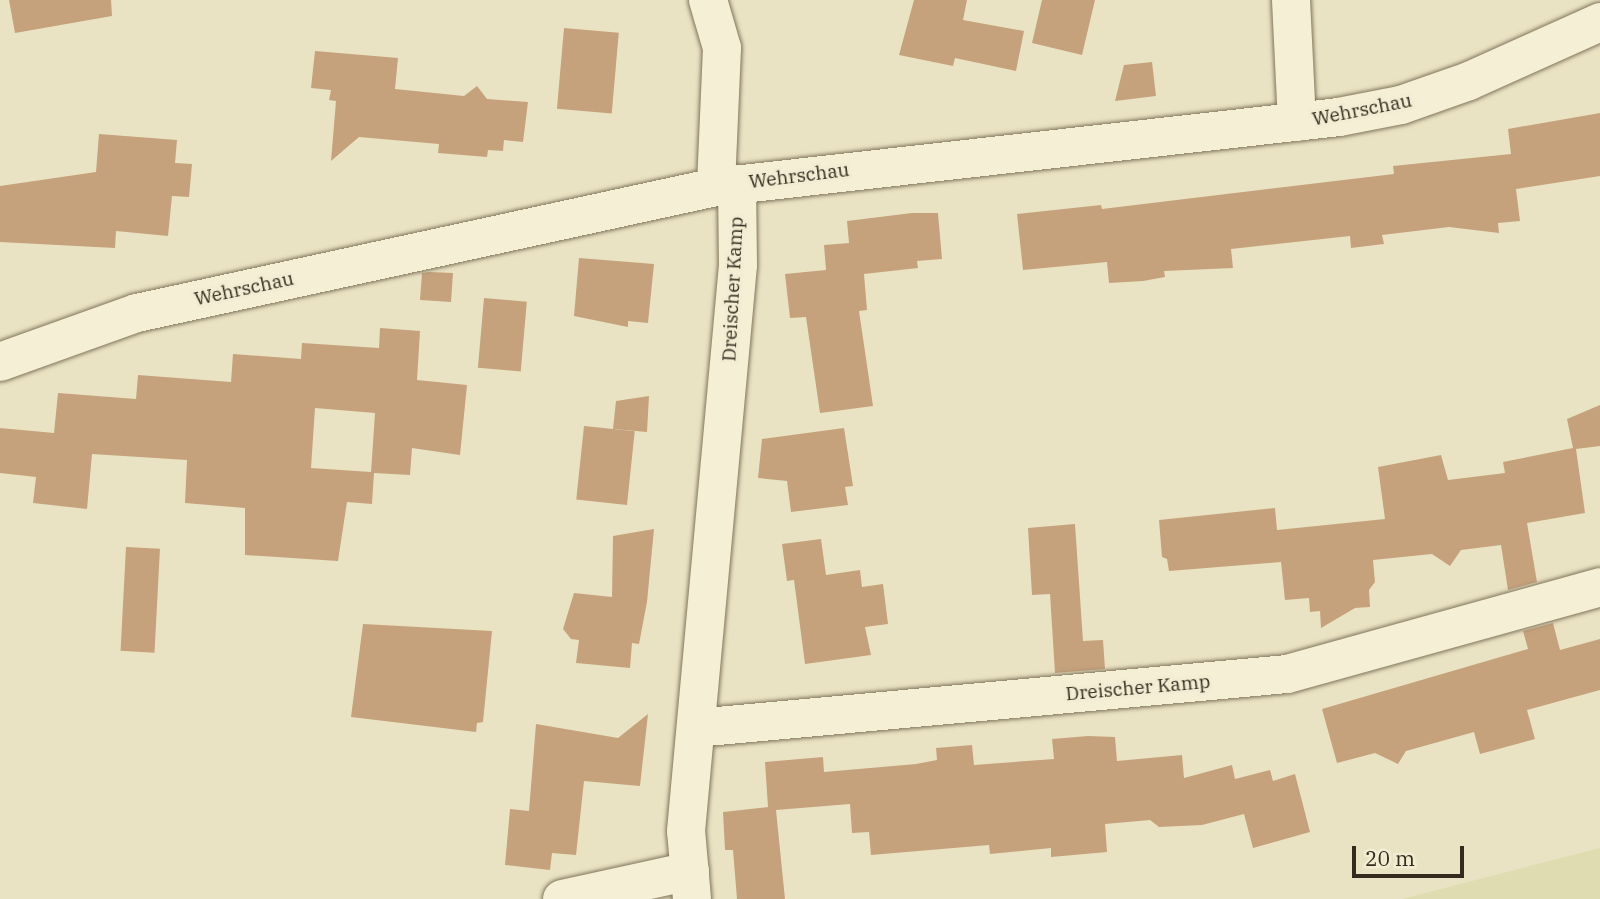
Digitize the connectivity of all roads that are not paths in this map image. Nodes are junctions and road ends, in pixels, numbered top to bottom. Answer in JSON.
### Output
{"nodes":[{"id":1,"x":708,"y":0,"type":"edge"},
{"id":2,"x":1291,"y":0,"type":"edge"},
{"id":3,"x":1600,"y":22,"type":"edge"},
{"id":4,"x":1297,"y":122,"type":"junction"},
{"id":5,"x":727,"y":186,"type":"junction"},
{"id":6,"x":0,"y":362,"type":"edge"},
{"id":7,"x":1585,"y":591,"type":"edge"},
{"id":8,"x":696,"y":728,"type":"junction"},
{"id":9,"x":691,"y":885,"type":"edge"},
{"id":10,"x":562,"y":899,"type":"edge"}],
"edges":[{"from":1,"to":5,"type":"street","name":"Dreischer Kamp"},
{"from":2,"to":4,"type":"street"},
{"from":3,"to":4,"type":"street","name":"Wehrschau"},
{"from":4,"to":5,"type":"street","name":"Wehrschau"},
{"from":5,"to":6,"type":"street","name":"Wehrschau"},
{"from":5,"to":8,"type":"street","name":"Dreischer Kamp"},
{"from":7,"to":8,"type":"street","name":"Dreischer Kamp"},
{"from":8,"to":9,"type":"street","name":"Dreischer Kamp"},
{"from":9,"to":10,"type":"street","name":"Dreischer Kamp"}]}
